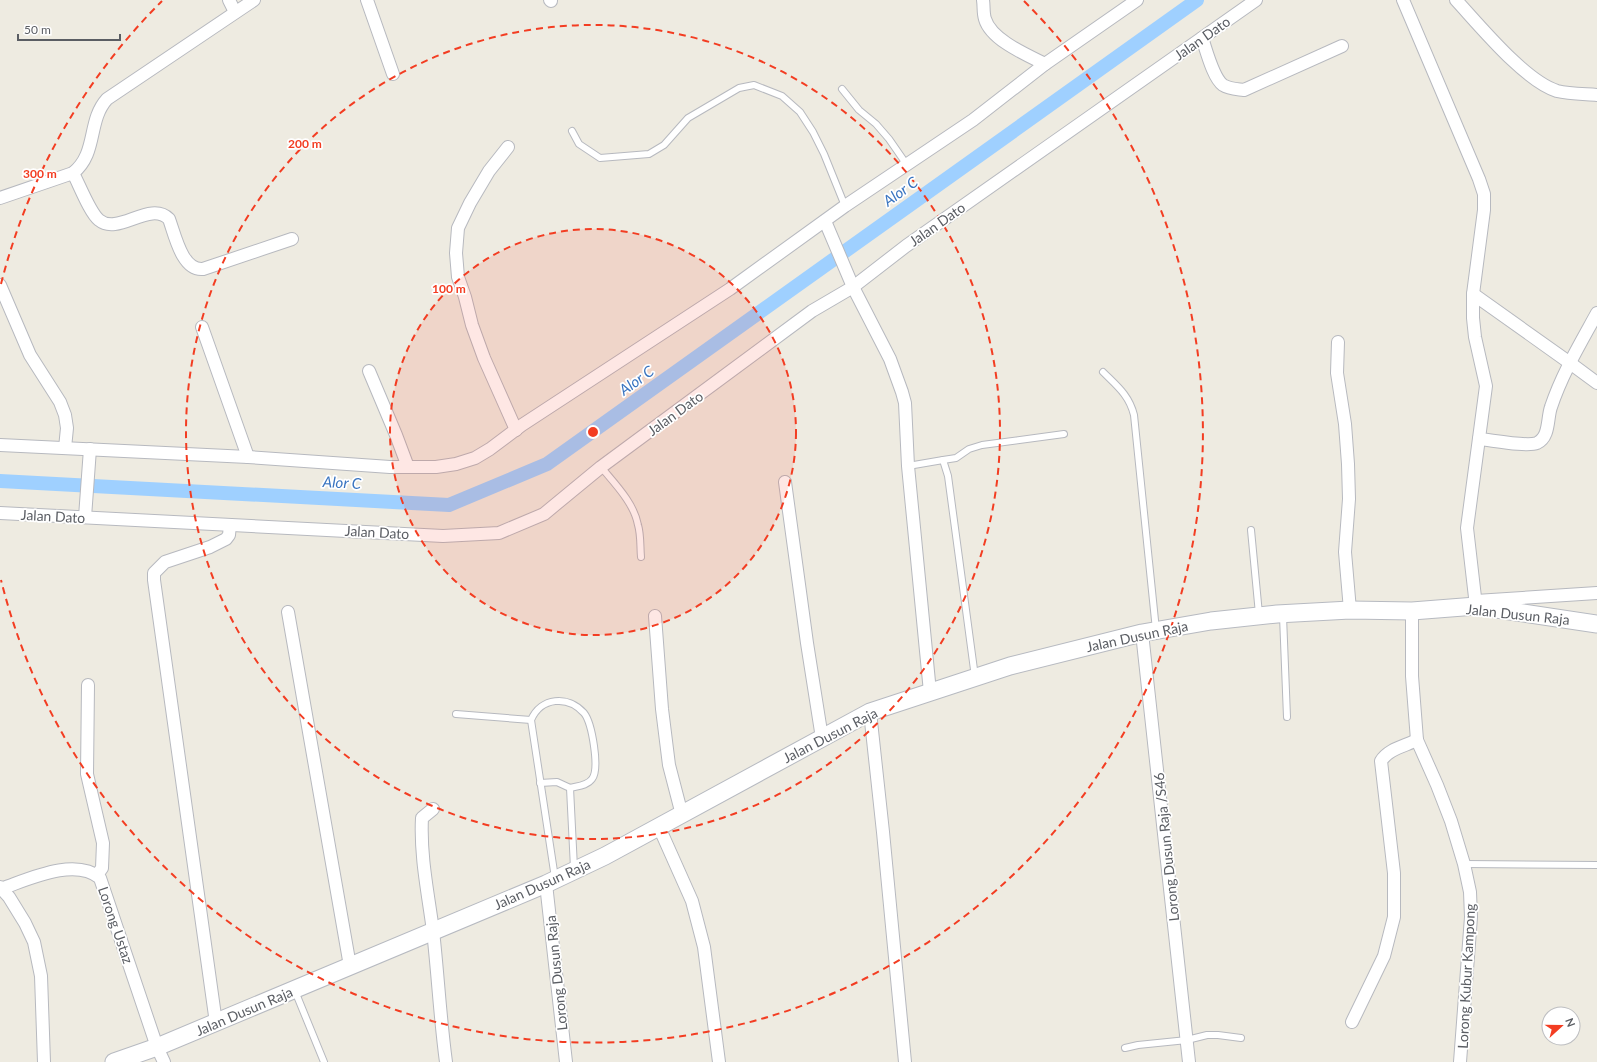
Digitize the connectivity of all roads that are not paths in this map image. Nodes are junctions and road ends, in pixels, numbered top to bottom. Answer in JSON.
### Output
{"nodes":[{"id":1,"x":229,"y":0,"type":"edge"},
{"id":2,"x":254,"y":0,"type":"edge"},
{"id":3,"x":367,"y":0,"type":"edge"},
{"id":4,"x":983,"y":0,"type":"edge"},
{"id":5,"x":1137,"y":0,"type":"edge"},
{"id":6,"x":1256,"y":0,"type":"edge"},
{"id":7,"x":1403,"y":0,"type":"edge"},
{"id":8,"x":1456,"y":0,"type":"edge"},
{"id":9,"x":235,"y":12,"type":"junction"},
{"id":10,"x":1202,"y":38,"type":"junction"},
{"id":11,"x":1342,"y":46,"type":"dead end"},
{"id":12,"x":1045,"y":64,"type":"junction"},
{"id":13,"x":393,"y":74,"type":"dead end"},
{"id":14,"x":842,"y":90,"type":"dead end"},
{"id":15,"x":1597,"y":95,"type":"edge"},
{"id":16,"x":572,"y":131,"type":"dead end"},
{"id":17,"x":508,"y":147,"type":"dead end"},
{"id":18,"x":907,"y":165,"type":"junction"},
{"id":19,"x":73,"y":174,"type":"junction"},
{"id":20,"x":0,"y":198,"type":"edge"},
{"id":21,"x":845,"y":206,"type":"junction"},
{"id":22,"x":826,"y":224,"type":"junction"},
{"id":23,"x":292,"y":239,"type":"dead end"},
{"id":24,"x":0,"y":285,"type":"edge"},
{"id":25,"x":852,"y":285,"type":"junction"},
{"id":26,"x":1473,"y":294,"type":"junction"},
{"id":27,"x":1597,"y":313,"type":"edge"},
{"id":28,"x":202,"y":327,"type":"dead end"},
{"id":29,"x":1338,"y":342,"type":"dead end"},
{"id":30,"x":1570,"y":363,"type":"junction"},
{"id":31,"x":369,"y":371,"type":"dead end"},
{"id":32,"x":1103,"y":372,"type":"dead end"},
{"id":33,"x":1597,"y":384,"type":"edge"},
{"id":34,"x":516,"y":430,"type":"junction"},
{"id":35,"x":1064,"y":434,"type":"dead end"},
{"id":36,"x":1479,"y":439,"type":"junction"},
{"id":37,"x":0,"y":445,"type":"edge"},
{"id":38,"x":65,"y":448,"type":"junction"},
{"id":39,"x":90,"y":453,"type":"junction"},
{"id":40,"x":248,"y":457,"type":"junction"},
{"id":41,"x":943,"y":460,"type":"junction"},
{"id":42,"x":908,"y":466,"type":"junction"},
{"id":43,"x":408,"y":467,"type":"junction"},
{"id":44,"x":601,"y":467,"type":"junction"},
{"id":45,"x":785,"y":482,"type":"dead end"},
{"id":46,"x":0,"y":513,"type":"edge"},
{"id":47,"x":85,"y":516,"type":"junction"},
{"id":48,"x":230,"y":525,"type":"junction"},
{"id":49,"x":1251,"y":530,"type":"dead end"},
{"id":50,"x":641,"y":557,"type":"dead end"},
{"id":51,"x":1597,"y":593,"type":"edge"},
{"id":52,"x":1475,"y":604,"type":"junction"},
{"id":53,"x":1350,"y":610,"type":"junction"},
{"id":54,"x":1412,"y":611,"type":"junction"},
{"id":55,"x":288,"y":612,"type":"dead end"},
{"id":56,"x":1283,"y":614,"type":"junction"},
{"id":57,"x":655,"y":616,"type":"dead end"},
{"id":58,"x":1259,"y":616,"type":"junction"},
{"id":59,"x":1597,"y":624,"type":"edge"},
{"id":60,"x":1149,"y":632,"type":"junction"},
{"id":61,"x":975,"y":678,"type":"junction"},
{"id":62,"x":88,"y":685,"type":"dead end"},
{"id":63,"x":930,"y":692,"type":"junction"},
{"id":64,"x":870,"y":712,"type":"junction"},
{"id":65,"x":456,"y":714,"type":"dead end"},
{"id":66,"x":1287,"y":717,"type":"dead end"},
{"id":67,"x":531,"y":720,"type":"junction"},
{"id":68,"x":822,"y":738,"type":"junction"},
{"id":69,"x":1417,"y":740,"type":"junction"},
{"id":70,"x":540,"y":783,"type":"junction"},
{"id":71,"x":570,"y":788,"type":"junction"},
{"id":72,"x":433,"y":809,"type":"dead end"},
{"id":73,"x":682,"y":815,"type":"junction"},
{"id":74,"x":660,"y":827,"type":"junction"},
{"id":75,"x":1464,"y":864,"type":"junction"},
{"id":76,"x":1597,"y":865,"type":"edge"},
{"id":77,"x":574,"y":870,"type":"junction"},
{"id":78,"x":97,"y":876,"type":"junction"},
{"id":79,"x":551,"y":882,"type":"junction"},
{"id":80,"x":1,"y":888,"type":"edge"},
{"id":81,"x":433,"y":932,"type":"junction"},
{"id":82,"x":350,"y":966,"type":"junction"},
{"id":83,"x":294,"y":989,"type":"junction"},
{"id":84,"x":1352,"y":1022,"type":"dead end"},
{"id":85,"x":216,"y":1023,"type":"junction"},
{"id":86,"x":1241,"y":1038,"type":"dead end"},
{"id":87,"x":1187,"y":1040,"type":"junction"},
{"id":88,"x":1125,"y":1048,"type":"dead end"},
{"id":89,"x":161,"y":1055,"type":"edge"},
{"id":90,"x":44,"y":1062,"type":"edge"},
{"id":91,"x":114,"y":1062,"type":"edge"},
{"id":92,"x":324,"y":1062,"type":"edge"},
{"id":93,"x":446,"y":1062,"type":"edge"},
{"id":94,"x":566,"y":1062,"type":"edge"},
{"id":95,"x":718,"y":1062,"type":"edge"},
{"id":96,"x":905,"y":1062,"type":"edge"},
{"id":97,"x":1188,"y":1062,"type":"edge"},
{"id":98,"x":1460,"y":1062,"type":"edge"}],
"edges":[{"from":1,"to":9,"type":"street"},
{"from":2,"to":9,"type":"street"},
{"from":3,"to":13,"type":"street"},
{"from":4,"to":12,"type":"street"},
{"from":5,"to":12,"type":"street"},
{"from":6,"to":10,"type":"street","name":"Jalan Dato"},
{"from":7,"to":26,"type":"street"},
{"from":8,"to":15,"type":"street"},
{"from":9,"to":19,"type":"street"},
{"from":10,"to":11,"type":"street"},
{"from":10,"to":25,"type":"street","name":"Jalan Dato"},
{"from":12,"to":18,"type":"street"},
{"from":14,"to":18,"type":"lane"},
{"from":16,"to":21,"type":"lane"},
{"from":17,"to":34,"type":"street"},
{"from":18,"to":21,"type":"street"},
{"from":19,"to":20,"type":"street"},
{"from":19,"to":23,"type":"street"},
{"from":21,"to":22,"type":"street"},
{"from":22,"to":25,"type":"street"},
{"from":22,"to":34,"type":"street"},
{"from":24,"to":38,"type":"street"},
{"from":25,"to":42,"type":"street"},
{"from":25,"to":44,"type":"street","name":"Jalan Dato"},
{"from":26,"to":30,"type":"street"},
{"from":26,"to":36,"type":"street"},
{"from":27,"to":30,"type":"street"},
{"from":28,"to":40,"type":"street"},
{"from":29,"to":53,"type":"street"},
{"from":30,"to":33,"type":"street"},
{"from":30,"to":36,"type":"street"},
{"from":31,"to":43,"type":"street"},
{"from":32,"to":60,"type":"lane"},
{"from":34,"to":43,"type":"street"},
{"from":35,"to":41,"type":"lane"},
{"from":36,"to":52,"type":"street"},
{"from":37,"to":38,"type":"street"},
{"from":38,"to":39,"type":"street"},
{"from":39,"to":40,"type":"street"},
{"from":39,"to":47,"type":"street"},
{"from":40,"to":43,"type":"street"},
{"from":41,"to":42,"type":"lane"},
{"from":41,"to":61,"type":"lane"},
{"from":42,"to":63,"type":"street"},
{"from":44,"to":48,"type":"street","name":"Jalan Dato"},
{"from":44,"to":50,"type":"lane"},
{"from":45,"to":68,"type":"street"},
{"from":46,"to":47,"type":"street","name":"Jalan Dato"},
{"from":47,"to":48,"type":"street","name":"Jalan Dato"},
{"from":48,"to":85,"type":"street"},
{"from":49,"to":58,"type":"lane"},
{"from":51,"to":52,"type":"street"},
{"from":52,"to":54,"type":"main road","name":"Jalan Dusun Raja"},
{"from":52,"to":59,"type":"main road","name":"Jalan Dusun Raja"},
{"from":53,"to":54,"type":"main road","name":"Jalan Dusun Raja"},
{"from":53,"to":56,"type":"main road","name":"Jalan Dusun Raja"},
{"from":54,"to":69,"type":"street","name":"Lorong Kubur Kampong"},
{"from":55,"to":82,"type":"street"},
{"from":56,"to":58,"type":"main road","name":"Jalan Dusun Raja"},
{"from":56,"to":66,"type":"lane"},
{"from":57,"to":73,"type":"street"},
{"from":58,"to":60,"type":"main road","name":"Jalan Dusun Raja"},
{"from":60,"to":61,"type":"main road","name":"Jalan Dusun Raja"},
{"from":60,"to":87,"type":"street","name":"Lorong Dusun Raja /S46"},
{"from":61,"to":63,"type":"main road","name":"Jalan Dusun Raja"},
{"from":62,"to":78,"type":"street"},
{"from":63,"to":64,"type":"main road","name":"Jalan Dusun Raja"},
{"from":64,"to":68,"type":"main road","name":"Jalan Dusun Raja"},
{"from":64,"to":96,"type":"street"},
{"from":65,"to":67,"type":"lane"},
{"from":67,"to":70,"type":"lane"},
{"from":67,"to":71,"type":"lane"},
{"from":68,"to":73,"type":"main road","name":"Jalan Dusun Raja"},
{"from":69,"to":75,"type":"street","name":"Lorong Kubur Kampong"},
{"from":69,"to":84,"type":"street"},
{"from":70,"to":71,"type":"lane"},
{"from":70,"to":79,"type":"lane"},
{"from":71,"to":77,"type":"lane"},
{"from":72,"to":81,"type":"street"},
{"from":73,"to":74,"type":"main road","name":"Jalan Dusun Raja"},
{"from":74,"to":77,"type":"main road","name":"Jalan Dusun Raja"},
{"from":74,"to":95,"type":"street"},
{"from":75,"to":76,"type":"lane"},
{"from":75,"to":98,"type":"street","name":"Lorong Kubur Kampong"},
{"from":77,"to":79,"type":"main road","name":"Jalan Dusun Raja"},
{"from":78,"to":80,"type":"street","name":"Lorong Ustaz"},
{"from":78,"to":89,"type":"street","name":"Lorong Ustaz"},
{"from":79,"to":81,"type":"main road","name":"Jalan Dusun Raja"},
{"from":79,"to":94,"type":"street","name":"Lorong Dusun Raja"},
{"from":80,"to":90,"type":"street"},
{"from":81,"to":82,"type":"main road","name":"Jalan Dusun Raja"},
{"from":81,"to":93,"type":"street"},
{"from":82,"to":83,"type":"main road","name":"Jalan Dusun Raja"},
{"from":83,"to":85,"type":"main road","name":"Jalan Dusun Raja"},
{"from":83,"to":92,"type":"lane"},
{"from":85,"to":89,"type":"main road","name":"Jalan Dusun Raja"},
{"from":86,"to":87,"type":"lane"},
{"from":87,"to":88,"type":"lane"},
{"from":87,"to":97,"type":"street","name":"Lorong Dusun Raja /S46"},
{"from":89,"to":91,"type":"main road","name":"Jalan Dusun Raja"}]}
